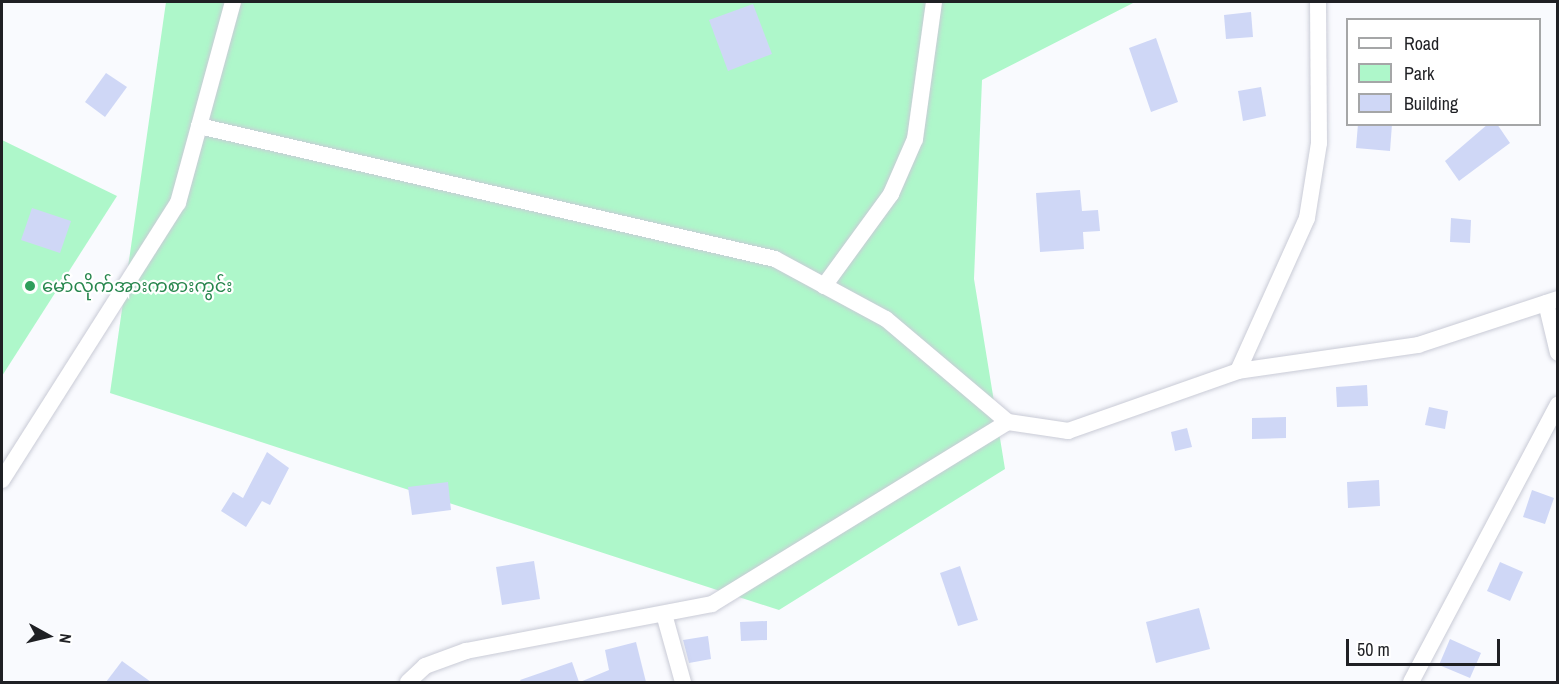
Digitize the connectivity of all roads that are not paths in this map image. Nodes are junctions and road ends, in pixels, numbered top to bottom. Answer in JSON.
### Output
{"nodes":[{"id":1,"x":233,"y":2,"type":"edge"},
{"id":2,"x":934,"y":2,"type":"edge"},
{"id":3,"x":1318,"y":2,"type":"edge"},
{"id":4,"x":199,"y":126,"type":"junction"},
{"id":5,"x":824,"y":286,"type":"junction"},
{"id":6,"x":1552,"y":301,"type":"edge"},
{"id":7,"x":1557,"y":353,"type":"edge"},
{"id":8,"x":1238,"y":371,"type":"junction"},
{"id":9,"x":1557,"y":404,"type":"edge"},
{"id":10,"x":1008,"y":422,"type":"junction"},
{"id":11,"x":2,"y":480,"type":"edge"},
{"id":12,"x":664,"y":614,"type":"junction"},
{"id":13,"x":408,"y":682,"type":"edge"},
{"id":14,"x":683,"y":682,"type":"edge"},
{"id":15,"x":1411,"y":682,"type":"edge"}],
"edges":[{"from":1,"to":4,"type":"street"},
{"from":2,"to":5,"type":"street"},
{"from":3,"to":8,"type":"street"},
{"from":4,"to":5,"type":"street"},
{"from":4,"to":11,"type":"street"},
{"from":5,"to":10,"type":"street"},
{"from":6,"to":7,"type":"street"},
{"from":6,"to":8,"type":"street"},
{"from":8,"to":10,"type":"street"},
{"from":9,"to":15,"type":"street"},
{"from":10,"to":12,"type":"street"},
{"from":12,"to":13,"type":"street"},
{"from":12,"to":14,"type":"street"}]}
